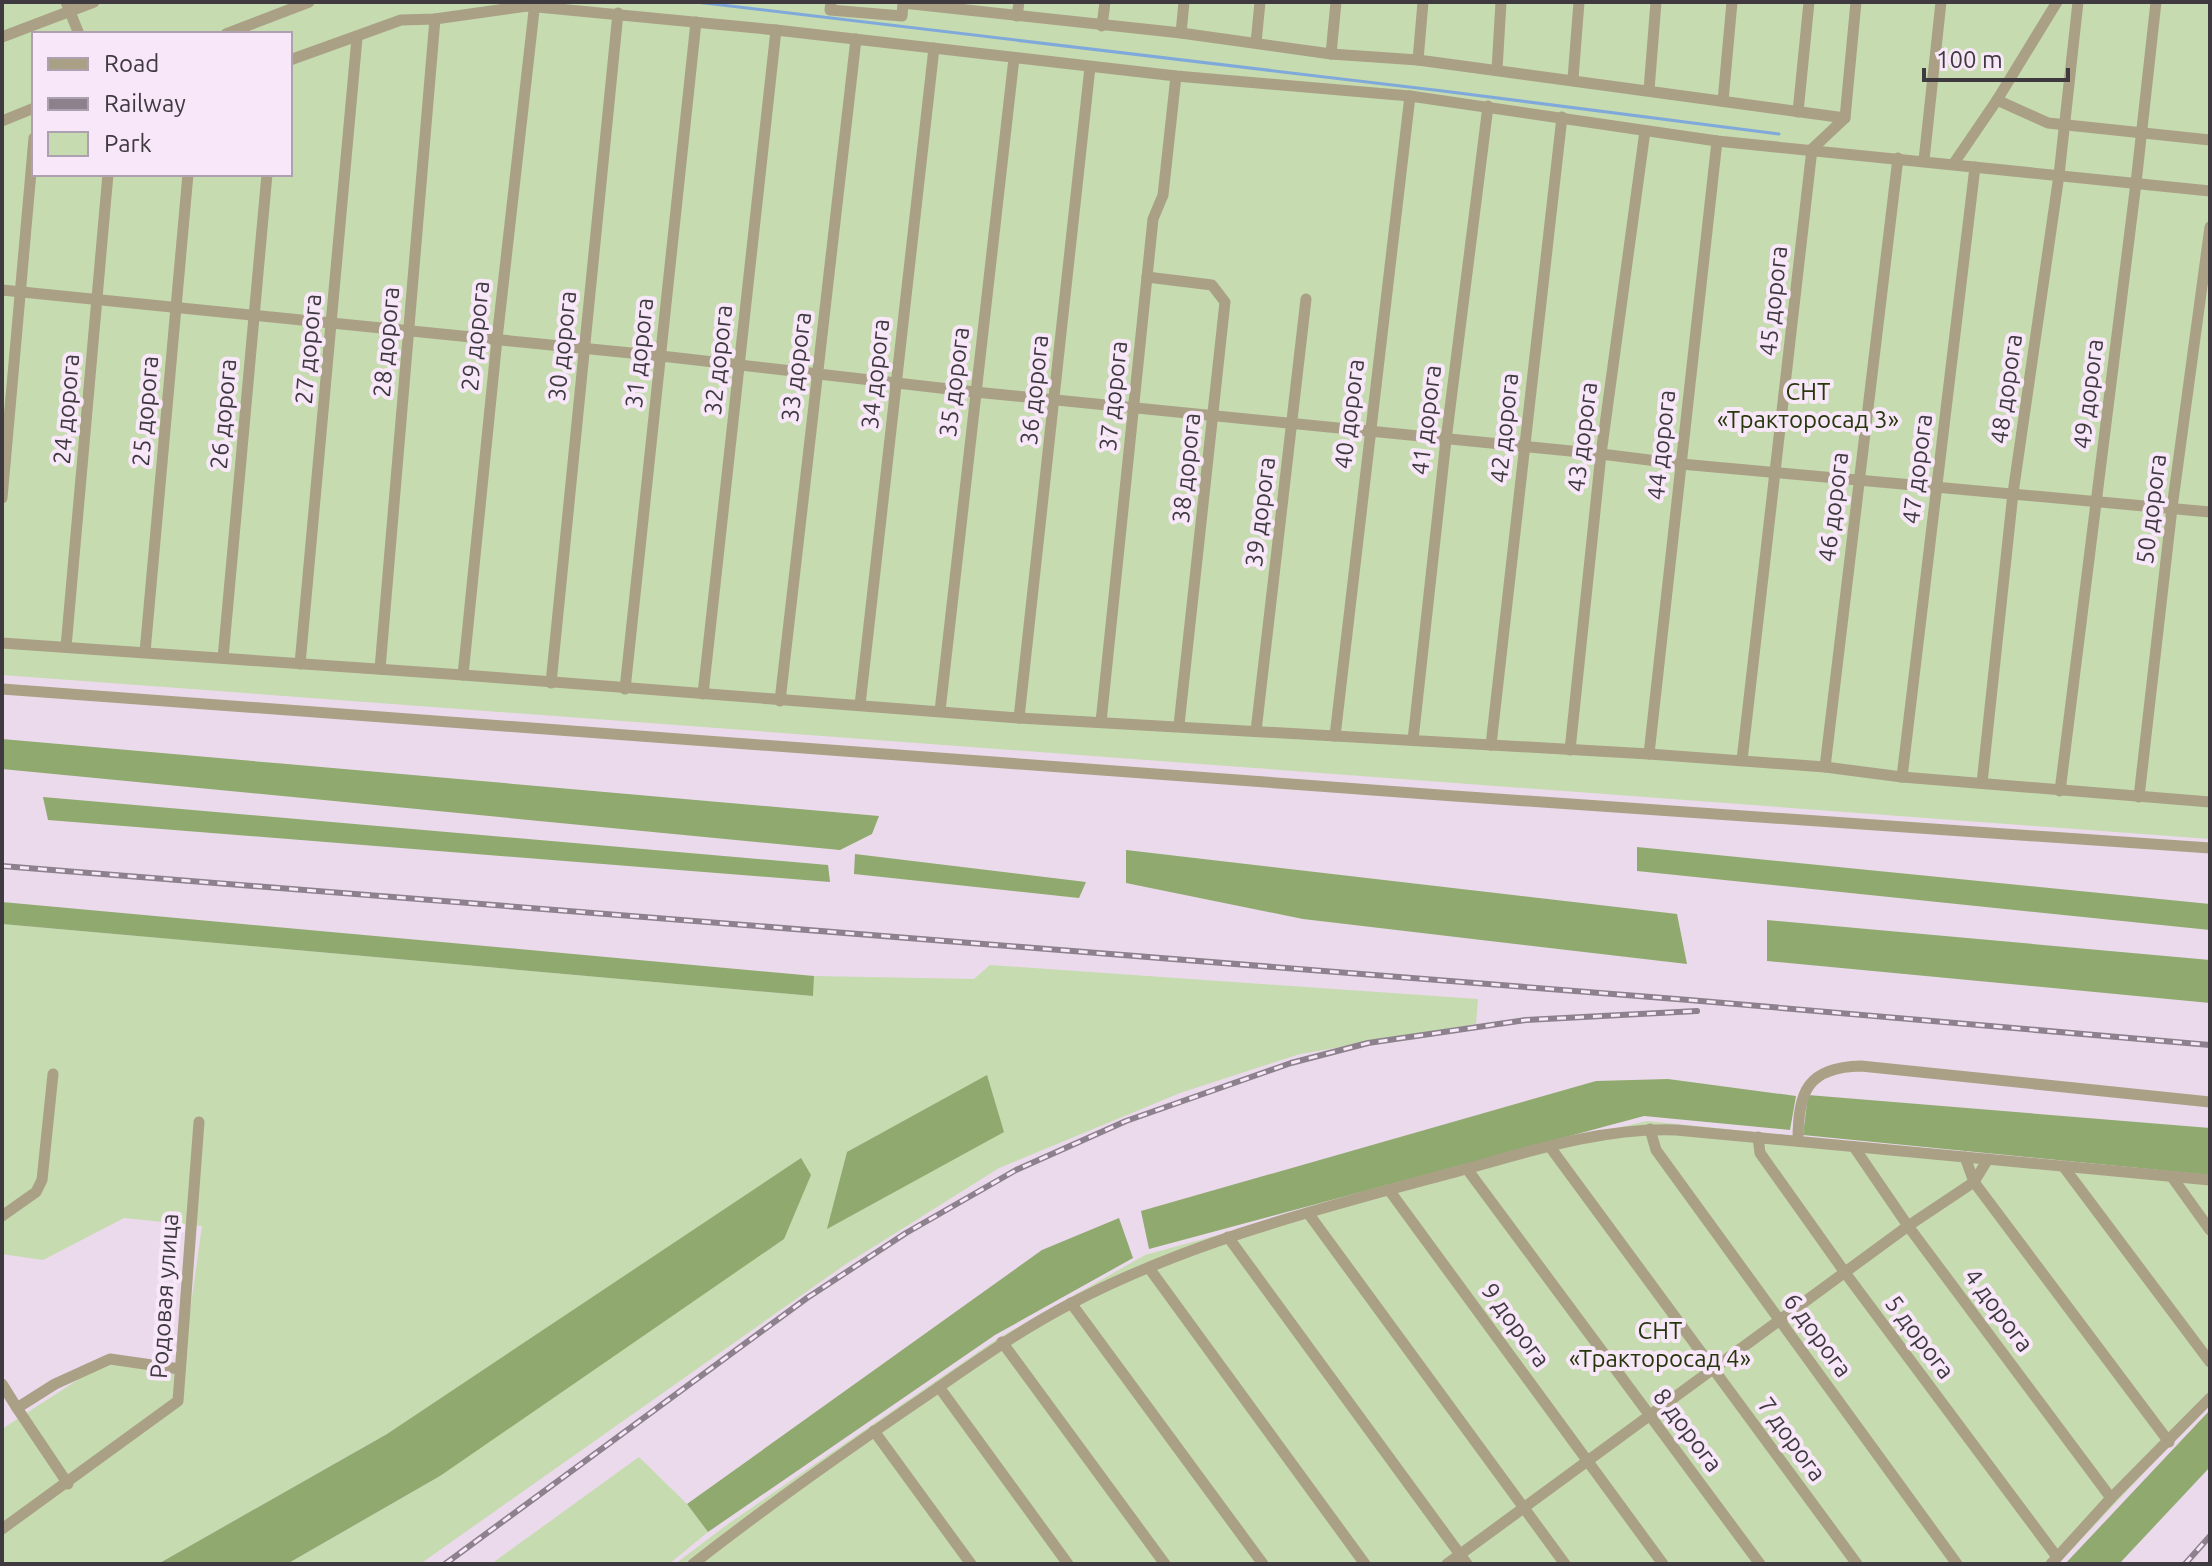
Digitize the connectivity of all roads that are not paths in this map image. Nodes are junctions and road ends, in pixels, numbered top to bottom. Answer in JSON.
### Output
{"nodes":[{"id":1,"x":94,"y":2,"type":"edge"},
{"id":2,"x":309,"y":2,"type":"edge"},
{"id":3,"x":831,"y":2,"type":"edge"},
{"id":4,"x":1019,"y":2,"type":"edge"},
{"id":5,"x":1105,"y":2,"type":"edge"},
{"id":6,"x":1184,"y":2,"type":"edge"},
{"id":7,"x":1260,"y":2,"type":"edge"},
{"id":8,"x":1336,"y":2,"type":"edge"},
{"id":9,"x":1423,"y":2,"type":"edge"},
{"id":10,"x":1501,"y":2,"type":"edge"},
{"id":11,"x":1579,"y":2,"type":"edge"},
{"id":12,"x":1656,"y":2,"type":"edge"},
{"id":13,"x":1732,"y":2,"type":"edge"},
{"id":14,"x":1809,"y":2,"type":"edge"},
{"id":15,"x":1856,"y":2,"type":"edge"},
{"id":16,"x":1941,"y":2,"type":"edge"},
{"id":17,"x":2057,"y":2,"type":"edge"},
{"id":18,"x":2078,"y":2,"type":"edge"},
{"id":19,"x":2156,"y":2,"type":"edge"},
{"id":20,"x":530,"y":4,"type":"edge"},
{"id":21,"x":941,"y":5,"type":"edge"},
{"id":22,"x":68,"y":7,"type":"edge"},
{"id":23,"x":861,"y":7,"type":"edge"},
{"id":24,"x":618,"y":13,"type":"junction"},
{"id":25,"x":1017,"y":16,"type":"junction"},
{"id":26,"x":435,"y":19,"type":"junction"},
{"id":27,"x":696,"y":22,"type":"junction"},
{"id":28,"x":1102,"y":26,"type":"junction"},
{"id":29,"x":776,"y":30,"type":"junction"},
{"id":30,"x":78,"y":32,"type":"edge"},
{"id":31,"x":231,"y":32,"type":"edge"},
{"id":32,"x":1181,"y":33,"type":"junction"},
{"id":33,"x":2,"y":37,"type":"edge"},
{"id":34,"x":357,"y":38,"type":"junction"},
{"id":35,"x":856,"y":39,"type":"junction"},
{"id":36,"x":1256,"y":43,"type":"junction"},
{"id":37,"x":934,"y":48,"type":"junction"},
{"id":38,"x":1331,"y":54,"type":"junction"},
{"id":39,"x":1014,"y":58,"type":"junction"},
{"id":40,"x":292,"y":59,"type":"edge"},
{"id":41,"x":1418,"y":60,"type":"junction"},
{"id":42,"x":1090,"y":67,"type":"junction"},
{"id":43,"x":1497,"y":70,"type":"junction"},
{"id":44,"x":1176,"y":76,"type":"junction"},
{"id":45,"x":1573,"y":79,"type":"junction"},
{"id":46,"x":1649,"y":90,"type":"junction"},
{"id":47,"x":1410,"y":96,"type":"junction"},
{"id":48,"x":1997,"y":100,"type":"junction"},
{"id":49,"x":1723,"y":101,"type":"junction"},
{"id":50,"x":1488,"y":106,"type":"junction"},
{"id":51,"x":32,"y":109,"type":"edge"},
{"id":52,"x":1798,"y":112,"type":"junction"},
{"id":53,"x":1562,"y":117,"type":"junction"},
{"id":54,"x":1845,"y":118,"type":"junction"},
{"id":55,"x":2,"y":121,"type":"edge"},
{"id":56,"x":2065,"y":124,"type":"junction"},
{"id":57,"x":1645,"y":131,"type":"junction"},
{"id":58,"x":2142,"y":133,"type":"junction"},
{"id":59,"x":2210,"y":140,"type":"edge"},
{"id":60,"x":1717,"y":141,"type":"junction"},
{"id":61,"x":1812,"y":149,"type":"junction"},
{"id":62,"x":1898,"y":158,"type":"junction"},
{"id":63,"x":32,"y":160,"type":"edge"},
{"id":64,"x":1924,"y":160,"type":"junction"},
{"id":65,"x":1954,"y":163,"type":"junction"},
{"id":66,"x":1975,"y":167,"type":"junction"},
{"id":67,"x":2059,"y":175,"type":"junction"},
{"id":68,"x":108,"y":176,"type":"edge"},
{"id":69,"x":188,"y":176,"type":"edge"},
{"id":70,"x":267,"y":176,"type":"edge"},
{"id":71,"x":2136,"y":183,"type":"junction"},
{"id":72,"x":2210,"y":191,"type":"edge"},
{"id":73,"x":2210,"y":227,"type":"edge"},
{"id":74,"x":1147,"y":277,"type":"junction"},
{"id":75,"x":2,"y":290,"type":"edge"},
{"id":76,"x":20,"y":292,"type":"junction"},
{"id":77,"x":1306,"y":299,"type":"dead end"},
{"id":78,"x":98,"y":301,"type":"junction"},
{"id":79,"x":177,"y":307,"type":"junction"},
{"id":80,"x":254,"y":315,"type":"junction"},
{"id":81,"x":332,"y":323,"type":"junction"},
{"id":82,"x":409,"y":331,"type":"junction"},
{"id":83,"x":497,"y":339,"type":"junction"},
{"id":84,"x":583,"y":348,"type":"junction"},
{"id":85,"x":661,"y":356,"type":"junction"},
{"id":86,"x":739,"y":365,"type":"junction"},
{"id":87,"x":817,"y":375,"type":"junction"},
{"id":88,"x":895,"y":383,"type":"junction"},
{"id":89,"x":975,"y":392,"type":"junction"},
{"id":90,"x":1055,"y":399,"type":"junction"},
{"id":91,"x":1135,"y":408,"type":"junction"},
{"id":92,"x":1214,"y":414,"type":"junction"},
{"id":93,"x":1293,"y":424,"type":"junction"},
{"id":94,"x":1369,"y":432,"type":"junction"},
{"id":95,"x":1446,"y":440,"type":"junction"},
{"id":96,"x":1524,"y":446,"type":"junction"},
{"id":97,"x":1601,"y":454,"type":"junction"},
{"id":98,"x":1681,"y":464,"type":"junction"},
{"id":99,"x":1776,"y":472,"type":"junction"},
{"id":100,"x":1858,"y":479,"type":"junction"},
{"id":101,"x":1937,"y":488,"type":"junction"},
{"id":102,"x":2013,"y":493,"type":"junction"},
{"id":103,"x":2,"y":498,"type":"edge"},
{"id":104,"x":2097,"y":500,"type":"junction"},
{"id":105,"x":2172,"y":508,"type":"junction"},
{"id":106,"x":2210,"y":512,"type":"edge"},
{"id":107,"x":2,"y":643,"type":"edge"},
{"id":108,"x":66,"y":647,"type":"junction"},
{"id":109,"x":145,"y":652,"type":"junction"},
{"id":110,"x":223,"y":658,"type":"junction"},
{"id":111,"x":300,"y":664,"type":"junction"},
{"id":112,"x":380,"y":669,"type":"junction"},
{"id":113,"x":463,"y":675,"type":"junction"},
{"id":114,"x":551,"y":683,"type":"junction"},
{"id":115,"x":2,"y":689,"type":"edge"},
{"id":116,"x":625,"y":689,"type":"junction"},
{"id":117,"x":703,"y":694,"type":"junction"},
{"id":118,"x":780,"y":701,"type":"junction"},
{"id":119,"x":860,"y":705,"type":"junction"},
{"id":120,"x":940,"y":711,"type":"junction"},
{"id":121,"x":1019,"y":718,"type":"junction"},
{"id":122,"x":1101,"y":722,"type":"junction"},
{"id":123,"x":1179,"y":725,"type":"junction"},
{"id":124,"x":1256,"y":731,"type":"junction"},
{"id":125,"x":1335,"y":736,"type":"junction"},
{"id":126,"x":1413,"y":740,"type":"junction"},
{"id":127,"x":1491,"y":745,"type":"junction"},
{"id":128,"x":1570,"y":750,"type":"junction"},
{"id":129,"x":1649,"y":754,"type":"junction"},
{"id":130,"x":1742,"y":760,"type":"junction"},
{"id":131,"x":1825,"y":767,"type":"junction"},
{"id":132,"x":1902,"y":777,"type":"junction"},
{"id":133,"x":1982,"y":783,"type":"junction"},
{"id":134,"x":2060,"y":791,"type":"junction"},
{"id":135,"x":2139,"y":797,"type":"junction"},
{"id":136,"x":2210,"y":802,"type":"edge"},
{"id":137,"x":2210,"y":848,"type":"edge"},
{"id":138,"x":53,"y":1074,"type":"dead end"},
{"id":139,"x":2210,"y":1102,"type":"edge"},
{"id":140,"x":199,"y":1122,"type":"dead end"},
{"id":141,"x":1650,"y":1129,"type":"junction"},
{"id":142,"x":1758,"y":1137,"type":"junction"},
{"id":143,"x":1798,"y":1141,"type":"junction"},
{"id":144,"x":1550,"y":1147,"type":"junction"},
{"id":145,"x":1854,"y":1147,"type":"junction"},
{"id":146,"x":1965,"y":1157,"type":"junction"},
{"id":147,"x":1988,"y":1159,"type":"junction"},
{"id":148,"x":2063,"y":1166,"type":"junction"},
{"id":149,"x":1467,"y":1169,"type":"junction"},
{"id":150,"x":2172,"y":1177,"type":"junction"},
{"id":151,"x":2210,"y":1180,"type":"edge"},
{"id":152,"x":1974,"y":1182,"type":"junction"},
{"id":153,"x":1389,"y":1190,"type":"junction"},
{"id":154,"x":1308,"y":1213,"type":"junction"},
{"id":155,"x":2,"y":1216,"type":"edge"},
{"id":156,"x":1908,"y":1226,"type":"junction"},
{"id":157,"x":2210,"y":1230,"type":"edge"},
{"id":158,"x":1228,"y":1237,"type":"junction"},
{"id":159,"x":1149,"y":1268,"type":"junction"},
{"id":160,"x":1846,"y":1274,"type":"junction"},
{"id":161,"x":1071,"y":1303,"type":"junction"},
{"id":162,"x":1780,"y":1320,"type":"junction"},
{"id":163,"x":1002,"y":1342,"type":"junction"},
{"id":164,"x":2210,"y":1362,"type":"edge"},
{"id":165,"x":1712,"y":1368,"type":"junction"},
{"id":166,"x":180,"y":1369,"type":"junction"},
{"id":167,"x":2,"y":1384,"type":"edge"},
{"id":168,"x":939,"y":1387,"type":"junction"},
{"id":169,"x":2210,"y":1398,"type":"edge"},
{"id":170,"x":17,"y":1408,"type":"junction"},
{"id":171,"x":1650,"y":1415,"type":"junction"},
{"id":172,"x":874,"y":1431,"type":"junction"},
{"id":173,"x":2169,"y":1442,"type":"junction"},
{"id":174,"x":1587,"y":1460,"type":"junction"},
{"id":175,"x":68,"y":1484,"type":"junction"},
{"id":176,"x":2111,"y":1498,"type":"junction"},
{"id":177,"x":1524,"y":1508,"type":"junction"},
{"id":178,"x":2,"y":1529,"type":"edge"},
{"id":179,"x":1464,"y":1559,"type":"edge"},
{"id":180,"x":2054,"y":1561,"type":"edge"},
{"id":181,"x":693,"y":1564,"type":"edge"},
{"id":182,"x":971,"y":1564,"type":"edge"},
{"id":183,"x":1068,"y":1564,"type":"edge"},
{"id":184,"x":1165,"y":1564,"type":"edge"},
{"id":185,"x":1263,"y":1564,"type":"edge"},
{"id":186,"x":1365,"y":1564,"type":"edge"},
{"id":187,"x":1447,"y":1564,"type":"edge"},
{"id":188,"x":1565,"y":1564,"type":"edge"},
{"id":189,"x":1663,"y":1564,"type":"edge"},
{"id":190,"x":1760,"y":1564,"type":"edge"},
{"id":191,"x":1857,"y":1564,"type":"edge"},
{"id":192,"x":1957,"y":1564,"type":"edge"}],
"edges":[{"from":1,"to":22,"type":"street"},
{"from":2,"to":31,"type":"street"},
{"from":3,"to":23,"type":"street"},
{"from":4,"to":25,"type":"street"},
{"from":5,"to":28,"type":"street"},
{"from":6,"to":32,"type":"street"},
{"from":7,"to":36,"type":"street"},
{"from":8,"to":38,"type":"street"},
{"from":9,"to":41,"type":"street"},
{"from":10,"to":43,"type":"street"},
{"from":11,"to":45,"type":"street"},
{"from":12,"to":46,"type":"street"},
{"from":13,"to":49,"type":"street"},
{"from":14,"to":52,"type":"street"},
{"from":15,"to":54,"type":"street"},
{"from":16,"to":64,"type":"street"},
{"from":17,"to":48,"type":"street"},
{"from":18,"to":56,"type":"street","name":"48 дорога"},
{"from":19,"to":58,"type":"street","name":"49 дорога"},
{"from":20,"to":24,"type":"street"},
{"from":20,"to":26,"type":"street"},
{"from":20,"to":83,"type":"street","name":"29 дорога"},
{"from":21,"to":23,"type":"street"},
{"from":21,"to":25,"type":"street"},
{"from":22,"to":30,"type":"street"},
{"from":22,"to":33,"type":"street"},
{"from":24,"to":27,"type":"street"},
{"from":24,"to":84,"type":"street","name":"30 дорога"},
{"from":25,"to":28,"type":"street"},
{"from":26,"to":34,"type":"street"},
{"from":26,"to":82,"type":"street","name":"28 дорога"},
{"from":27,"to":29,"type":"street"},
{"from":27,"to":85,"type":"street","name":"31 дорога"},
{"from":28,"to":32,"type":"street"},
{"from":29,"to":35,"type":"street"},
{"from":29,"to":86,"type":"street","name":"32 дорога"},
{"from":32,"to":36,"type":"street"},
{"from":34,"to":40,"type":"street"},
{"from":34,"to":81,"type":"street","name":"27 дорога"},
{"from":35,"to":37,"type":"street"},
{"from":35,"to":87,"type":"street","name":"33 дорога"},
{"from":36,"to":38,"type":"street"},
{"from":37,"to":39,"type":"street"},
{"from":37,"to":88,"type":"street","name":"34 дорога"},
{"from":38,"to":41,"type":"street"},
{"from":39,"to":42,"type":"street"},
{"from":39,"to":89,"type":"street","name":"35 дорога"},
{"from":41,"to":43,"type":"street"},
{"from":42,"to":44,"type":"street"},
{"from":42,"to":90,"type":"street","name":"36 дорога"},
{"from":43,"to":45,"type":"street"},
{"from":44,"to":47,"type":"street"},
{"from":44,"to":74,"type":"street","name":"37 дорога"},
{"from":45,"to":46,"type":"street"},
{"from":46,"to":49,"type":"street"},
{"from":47,"to":50,"type":"street"},
{"from":47,"to":94,"type":"street","name":"40 дорога"},
{"from":48,"to":56,"type":"street"},
{"from":48,"to":65,"type":"street"},
{"from":49,"to":52,"type":"street"},
{"from":50,"to":53,"type":"street"},
{"from":50,"to":95,"type":"street","name":"41 дорога"},
{"from":51,"to":55,"type":"street"},
{"from":52,"to":54,"type":"street"},
{"from":53,"to":57,"type":"street"},
{"from":53,"to":96,"type":"street","name":"42 дорога"},
{"from":54,"to":61,"type":"street"},
{"from":56,"to":58,"type":"street"},
{"from":56,"to":67,"type":"street","name":"48 дорога"},
{"from":57,"to":60,"type":"street"},
{"from":57,"to":97,"type":"street","name":"43 дорога"},
{"from":58,"to":59,"type":"street"},
{"from":58,"to":71,"type":"street","name":"49 дорога"},
{"from":60,"to":61,"type":"street"},
{"from":60,"to":98,"type":"street","name":"44 дорога"},
{"from":61,"to":62,"type":"street"},
{"from":61,"to":99,"type":"street","name":"45 дорога"},
{"from":62,"to":64,"type":"street"},
{"from":62,"to":100,"type":"street","name":"46 дорога"},
{"from":63,"to":76,"type":"street"},
{"from":64,"to":65,"type":"street"},
{"from":65,"to":66,"type":"street"},
{"from":66,"to":67,"type":"street"},
{"from":66,"to":101,"type":"street","name":"47 дорога"},
{"from":67,"to":71,"type":"street"},
{"from":67,"to":102,"type":"street","name":"48 дорога"},
{"from":68,"to":78,"type":"street","name":"24 дорога"},
{"from":69,"to":79,"type":"street","name":"25 дорога"},
{"from":70,"to":80,"type":"street","name":"26 дорога"},
{"from":71,"to":72,"type":"street"},
{"from":71,"to":104,"type":"street","name":"49 дорога"},
{"from":73,"to":105,"type":"street","name":"50 дорога"},
{"from":74,"to":91,"type":"street","name":"37 дорога"},
{"from":74,"to":92,"type":"street","name":"38 дорога"},
{"from":75,"to":76,"type":"street"},
{"from":76,"to":78,"type":"street"},
{"from":76,"to":103,"type":"street"},
{"from":77,"to":93,"type":"street","name":"39 дорога"},
{"from":78,"to":79,"type":"street"},
{"from":78,"to":108,"type":"street","name":"24 дорога"},
{"from":79,"to":80,"type":"street"},
{"from":79,"to":109,"type":"street","name":"25 дорога"},
{"from":80,"to":81,"type":"street"},
{"from":80,"to":110,"type":"street","name":"26 дорога"},
{"from":81,"to":82,"type":"street"},
{"from":81,"to":111,"type":"street","name":"27 дорога"},
{"from":82,"to":83,"type":"street"},
{"from":82,"to":112,"type":"street","name":"28 дорога"},
{"from":83,"to":84,"type":"street"},
{"from":83,"to":113,"type":"street","name":"29 дорога"},
{"from":84,"to":85,"type":"street"},
{"from":84,"to":114,"type":"street","name":"30 дорога"},
{"from":85,"to":86,"type":"street"},
{"from":85,"to":116,"type":"street","name":"31 дорога"},
{"from":86,"to":87,"type":"street"},
{"from":86,"to":117,"type":"street","name":"32 дорога"},
{"from":87,"to":88,"type":"street"},
{"from":87,"to":118,"type":"street","name":"33 дорога"},
{"from":88,"to":89,"type":"street"},
{"from":88,"to":119,"type":"street","name":"34 дорога"},
{"from":89,"to":90,"type":"street"},
{"from":89,"to":120,"type":"street","name":"35 дорога"},
{"from":90,"to":91,"type":"street"},
{"from":90,"to":121,"type":"street","name":"36 дорога"},
{"from":91,"to":92,"type":"street"},
{"from":91,"to":122,"type":"street","name":"37 дорога"},
{"from":92,"to":93,"type":"street"},
{"from":92,"to":123,"type":"street","name":"38 дорога"},
{"from":93,"to":94,"type":"street"},
{"from":93,"to":124,"type":"street","name":"39 дорога"},
{"from":94,"to":95,"type":"street"},
{"from":94,"to":125,"type":"street","name":"40 дорога"},
{"from":95,"to":96,"type":"street"},
{"from":95,"to":126,"type":"street","name":"41 дорога"},
{"from":96,"to":97,"type":"street"},
{"from":96,"to":127,"type":"street","name":"42 дорога"},
{"from":97,"to":98,"type":"street"},
{"from":97,"to":128,"type":"street","name":"43 дорога"},
{"from":98,"to":99,"type":"street"},
{"from":98,"to":129,"type":"street","name":"44 дорога"},
{"from":99,"to":100,"type":"street"},
{"from":99,"to":130,"type":"street","name":"45 дорога"},
{"from":100,"to":101,"type":"street"},
{"from":100,"to":131,"type":"street","name":"46 дорога"},
{"from":101,"to":102,"type":"street"},
{"from":101,"to":132,"type":"street","name":"47 дорога"},
{"from":102,"to":104,"type":"street"},
{"from":102,"to":133,"type":"street","name":"48 дорога"},
{"from":104,"to":105,"type":"street"},
{"from":104,"to":134,"type":"street","name":"49 дорога"},
{"from":105,"to":106,"type":"street"},
{"from":105,"to":135,"type":"street","name":"50 дорога"},
{"from":107,"to":108,"type":"street"},
{"from":108,"to":109,"type":"street"},
{"from":109,"to":110,"type":"street"},
{"from":110,"to":111,"type":"street"},
{"from":111,"to":112,"type":"street"},
{"from":112,"to":113,"type":"street"},
{"from":113,"to":114,"type":"street"},
{"from":114,"to":116,"type":"street"},
{"from":115,"to":137,"type":"street"},
{"from":116,"to":117,"type":"street"},
{"from":117,"to":118,"type":"street"},
{"from":118,"to":119,"type":"street"},
{"from":119,"to":120,"type":"street"},
{"from":120,"to":121,"type":"street"},
{"from":121,"to":122,"type":"street"},
{"from":122,"to":123,"type":"street"},
{"from":123,"to":124,"type":"street"},
{"from":124,"to":125,"type":"street"},
{"from":125,"to":126,"type":"street"},
{"from":126,"to":127,"type":"street"},
{"from":127,"to":128,"type":"street"},
{"from":128,"to":129,"type":"street"},
{"from":129,"to":130,"type":"street"},
{"from":130,"to":131,"type":"street"},
{"from":131,"to":132,"type":"street"},
{"from":132,"to":133,"type":"street"},
{"from":133,"to":134,"type":"street"},
{"from":134,"to":135,"type":"street"},
{"from":135,"to":136,"type":"street"},
{"from":138,"to":155,"type":"street"},
{"from":139,"to":143,"type":"street"},
{"from":140,"to":166,"type":"street","name":"Родовая улица"},
{"from":141,"to":142,"type":"street"},
{"from":141,"to":144,"type":"street"},
{"from":141,"to":162,"type":"street","name":"6 дорога"},
{"from":142,"to":143,"type":"street"},
{"from":142,"to":160,"type":"street","name":"5 дорога"},
{"from":143,"to":145,"type":"street"},
{"from":144,"to":149,"type":"street"},
{"from":144,"to":165,"type":"street","name":"7 дорога"},
{"from":145,"to":146,"type":"street"},
{"from":145,"to":156,"type":"street","name":"4 дорога"},
{"from":146,"to":147,"type":"street"},
{"from":146,"to":152,"type":"street"},
{"from":147,"to":148,"type":"street"},
{"from":147,"to":152,"type":"street"},
{"from":148,"to":150,"type":"street"},
{"from":148,"to":164,"type":"street"},
{"from":149,"to":153,"type":"street"},
{"from":149,"to":171,"type":"street","name":"8 дорога"},
{"from":150,"to":151,"type":"street"},
{"from":150,"to":157,"type":"street"},
{"from":152,"to":156,"type":"street"},
{"from":152,"to":173,"type":"street"},
{"from":153,"to":154,"type":"street"},
{"from":153,"to":174,"type":"street","name":"9 дорога"},
{"from":154,"to":158,"type":"street"},
{"from":154,"to":177,"type":"street"},
{"from":156,"to":160,"type":"street"},
{"from":156,"to":176,"type":"street","name":"4 дорога"},
{"from":158,"to":159,"type":"street"},
{"from":158,"to":179,"type":"street"},
{"from":159,"to":161,"type":"street"},
{"from":159,"to":186,"type":"street"},
{"from":160,"to":162,"type":"street"},
{"from":160,"to":180,"type":"street","name":"5 дорога"},
{"from":161,"to":163,"type":"street"},
{"from":161,"to":185,"type":"street"},
{"from":162,"to":165,"type":"street"},
{"from":162,"to":192,"type":"street","name":"6 дорога"},
{"from":163,"to":168,"type":"street"},
{"from":163,"to":184,"type":"street"},
{"from":165,"to":171,"type":"street"},
{"from":165,"to":191,"type":"street","name":"7 дорога"},
{"from":166,"to":170,"type":"street"},
{"from":166,"to":175,"type":"street","name":"Родовая улица"},
{"from":167,"to":170,"type":"street"},
{"from":168,"to":172,"type":"street"},
{"from":168,"to":183,"type":"street"},
{"from":169,"to":173,"type":"street"},
{"from":170,"to":175,"type":"street"},
{"from":171,"to":174,"type":"street"},
{"from":171,"to":190,"type":"street","name":"8 дорога"},
{"from":172,"to":181,"type":"street"},
{"from":172,"to":182,"type":"street"},
{"from":173,"to":176,"type":"street"},
{"from":174,"to":177,"type":"street"},
{"from":174,"to":189,"type":"street","name":"9 дорога"},
{"from":175,"to":178,"type":"street","name":"Родовая улица"},
{"from":176,"to":180,"type":"street"},
{"from":177,"to":179,"type":"street"},
{"from":177,"to":188,"type":"street"},
{"from":179,"to":187,"type":"street"}]}
